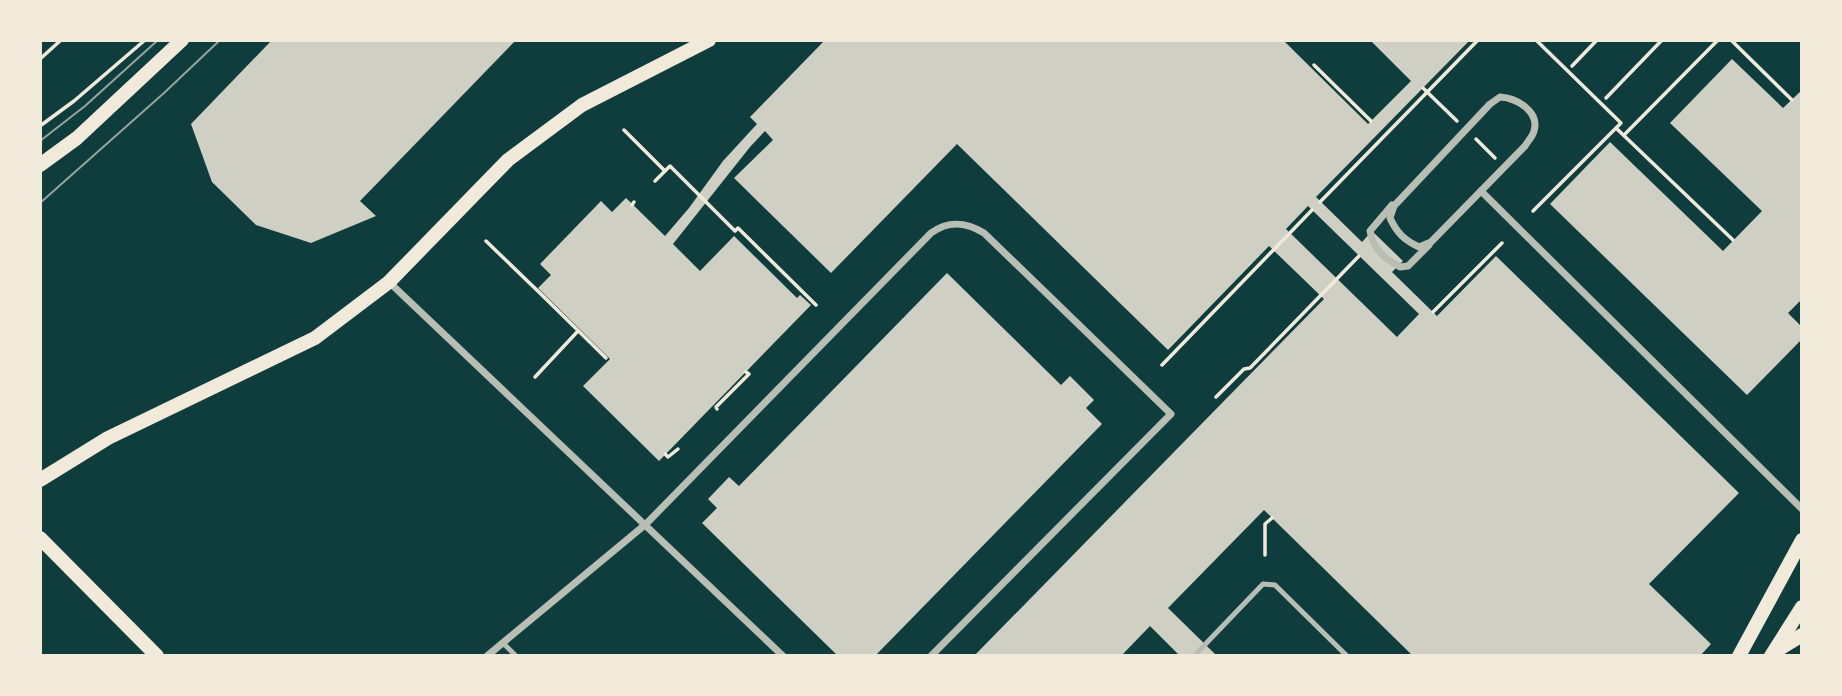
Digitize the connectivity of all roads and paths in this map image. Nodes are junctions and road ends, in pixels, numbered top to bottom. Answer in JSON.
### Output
{"nodes":[{"id":1,"x":61,"y":40,"type":"edge"},
{"id":2,"x":145,"y":40,"type":"edge"},
{"id":3,"x":182,"y":40,"type":"edge"},
{"id":4,"x":709,"y":40,"type":"edge"},
{"id":5,"x":1478,"y":40,"type":"edge"},
{"id":6,"x":1536,"y":40,"type":"edge"},
{"id":7,"x":1597,"y":40,"type":"edge"},
{"id":8,"x":1662,"y":40,"type":"edge"},
{"id":9,"x":1718,"y":40,"type":"edge"},
{"id":10,"x":1731,"y":40,"type":"edge"},
{"id":11,"x":40,"y":59,"type":"edge"},
{"id":12,"x":1314,"y":65,"type":"dead end"},
{"id":13,"x":1572,"y":66,"type":"dead end"},
{"id":14,"x":1425,"y":90,"type":"junction"},
{"id":15,"x":1606,"y":98,"type":"dead end"},
{"id":16,"x":1792,"y":100,"type":"dead end"},
{"id":17,"x":1371,"y":121,"type":"dead end"},
{"id":18,"x":1460,"y":124,"type":"dead end"},
{"id":19,"x":40,"y":126,"type":"edge"},
{"id":20,"x":1616,"y":128,"type":"junction"},
{"id":21,"x":624,"y":130,"type":"dead end"},
{"id":22,"x":1381,"y":131,"type":"dead end"},
{"id":23,"x":1385,"y":135,"type":"junction"},
{"id":24,"x":1472,"y":135,"type":"dead end"},
{"id":25,"x":1624,"y":135,"type":"junction"},
{"id":26,"x":1496,"y":159,"type":"dead end"},
{"id":27,"x":40,"y":165,"type":"edge"},
{"id":28,"x":665,"y":171,"type":"junction"},
{"id":29,"x":655,"y":181,"type":"dead end"},
{"id":30,"x":1482,"y":191,"type":"junction"},
{"id":31,"x":1405,"y":192,"type":"junction"},
{"id":32,"x":1320,"y":202,"type":"dead end"},
{"id":33,"x":1312,"y":210,"type":"dead end"},
{"id":34,"x":1533,"y":211,"type":"dead end"},
{"id":35,"x":1733,"y":240,"type":"dead end"},
{"id":36,"x":486,"y":241,"type":"dead end"},
{"id":37,"x":1432,"y":243,"type":"junction"},
{"id":38,"x":1502,"y":243,"type":"dead end"},
{"id":39,"x":1359,"y":256,"type":"dead end"},
{"id":40,"x":389,"y":282,"type":"junction"},
{"id":41,"x":816,"y":305,"type":"dead end"},
{"id":42,"x":1433,"y":312,"type":"dead end"},
{"id":43,"x":578,"y":331,"type":"junction"},
{"id":44,"x":606,"y":358,"type":"dead end"},
{"id":45,"x":1162,"y":365,"type":"dead end"},
{"id":46,"x":746,"y":372,"type":"dead end"},
{"id":47,"x":535,"y":377,"type":"dead end"},
{"id":48,"x":1216,"y":397,"type":"dead end"},
{"id":49,"x":717,"y":409,"type":"dead end"},
{"id":50,"x":678,"y":449,"type":"dead end"},
{"id":51,"x":665,"y":454,"type":"dead end"},
{"id":52,"x":40,"y":480,"type":"edge"},
{"id":53,"x":1802,"y":509,"type":"edge"},
{"id":54,"x":1272,"y":517,"type":"dead end"},
{"id":55,"x":646,"y":523,"type":"junction"},
{"id":56,"x":40,"y":538,"type":"edge"},
{"id":57,"x":1802,"y":540,"type":"edge"},
{"id":58,"x":1265,"y":555,"type":"dead end"},
{"id":59,"x":1802,"y":607,"type":"edge"},
{"id":60,"x":1802,"y":635,"type":"edge"},
{"id":61,"x":503,"y":643,"type":"junction"},
{"id":62,"x":1771,"y":655,"type":"edge"},
{"id":63,"x":157,"y":656,"type":"edge"},
{"id":64,"x":487,"y":656,"type":"edge"},
{"id":65,"x":516,"y":656,"type":"edge"},
{"id":66,"x":783,"y":656,"type":"edge"},
{"id":67,"x":931,"y":656,"type":"edge"},
{"id":68,"x":1194,"y":656,"type":"edge"},
{"id":69,"x":1347,"y":656,"type":"edge"},
{"id":70,"x":1739,"y":656,"type":"edge"}],
"edges":[{"from":1,"to":11,"type":"path"},
{"from":2,"to":19,"type":"path"},
{"from":3,"to":27,"type":"main road"},
{"from":4,"to":40,"type":"main road"},
{"from":5,"to":14,"type":"path"},
{"from":6,"to":20,"type":"path"},
{"from":7,"to":13,"type":"path"},
{"from":8,"to":15,"type":"path"},
{"from":9,"to":25,"type":"path"},
{"from":10,"to":16,"type":"path"},
{"from":12,"to":17,"type":"path"},
{"from":14,"to":18,"type":"path"},
{"from":14,"to":23,"type":"path"},
{"from":20,"to":25,"type":"path"},
{"from":20,"to":34,"type":"path"},
{"from":21,"to":28,"type":"path"},
{"from":22,"to":23,"type":"path"},
{"from":23,"to":32,"type":"path"},
{"from":24,"to":26,"type":"path"},
{"from":25,"to":35,"type":"path"},
{"from":28,"to":29,"type":"path"},
{"from":28,"to":41,"type":"path"},
{"from":30,"to":31,"type":"street"},
{"from":30,"to":37,"type":"street"},
{"from":30,"to":53,"type":"street"},
{"from":31,"to":37,"type":"street"},
{"from":31,"to":37,"type":"street"},
{"from":33,"to":45,"type":"path"},
{"from":36,"to":43,"type":"path"},
{"from":38,"to":42,"type":"path"},
{"from":39,"to":48,"type":"path"},
{"from":40,"to":52,"type":"main road"},
{"from":40,"to":55,"type":"street"},
{"from":43,"to":44,"type":"path"},
{"from":43,"to":47,"type":"path"},
{"from":46,"to":49,"type":"path"},
{"from":50,"to":51,"type":"path"},
{"from":54,"to":58,"type":"path"},
{"from":55,"to":61,"type":"street"},
{"from":55,"to":66,"type":"street"},
{"from":55,"to":67,"type":"street"},
{"from":56,"to":63,"type":"main road"},
{"from":57,"to":70,"type":"main road"},
{"from":59,"to":62,"type":"main road"},
{"from":60,"to":62,"type":"main road"},
{"from":61,"to":64,"type":"street"},
{"from":61,"to":65,"type":"lane"},
{"from":68,"to":69,"type":"lane"}]}
